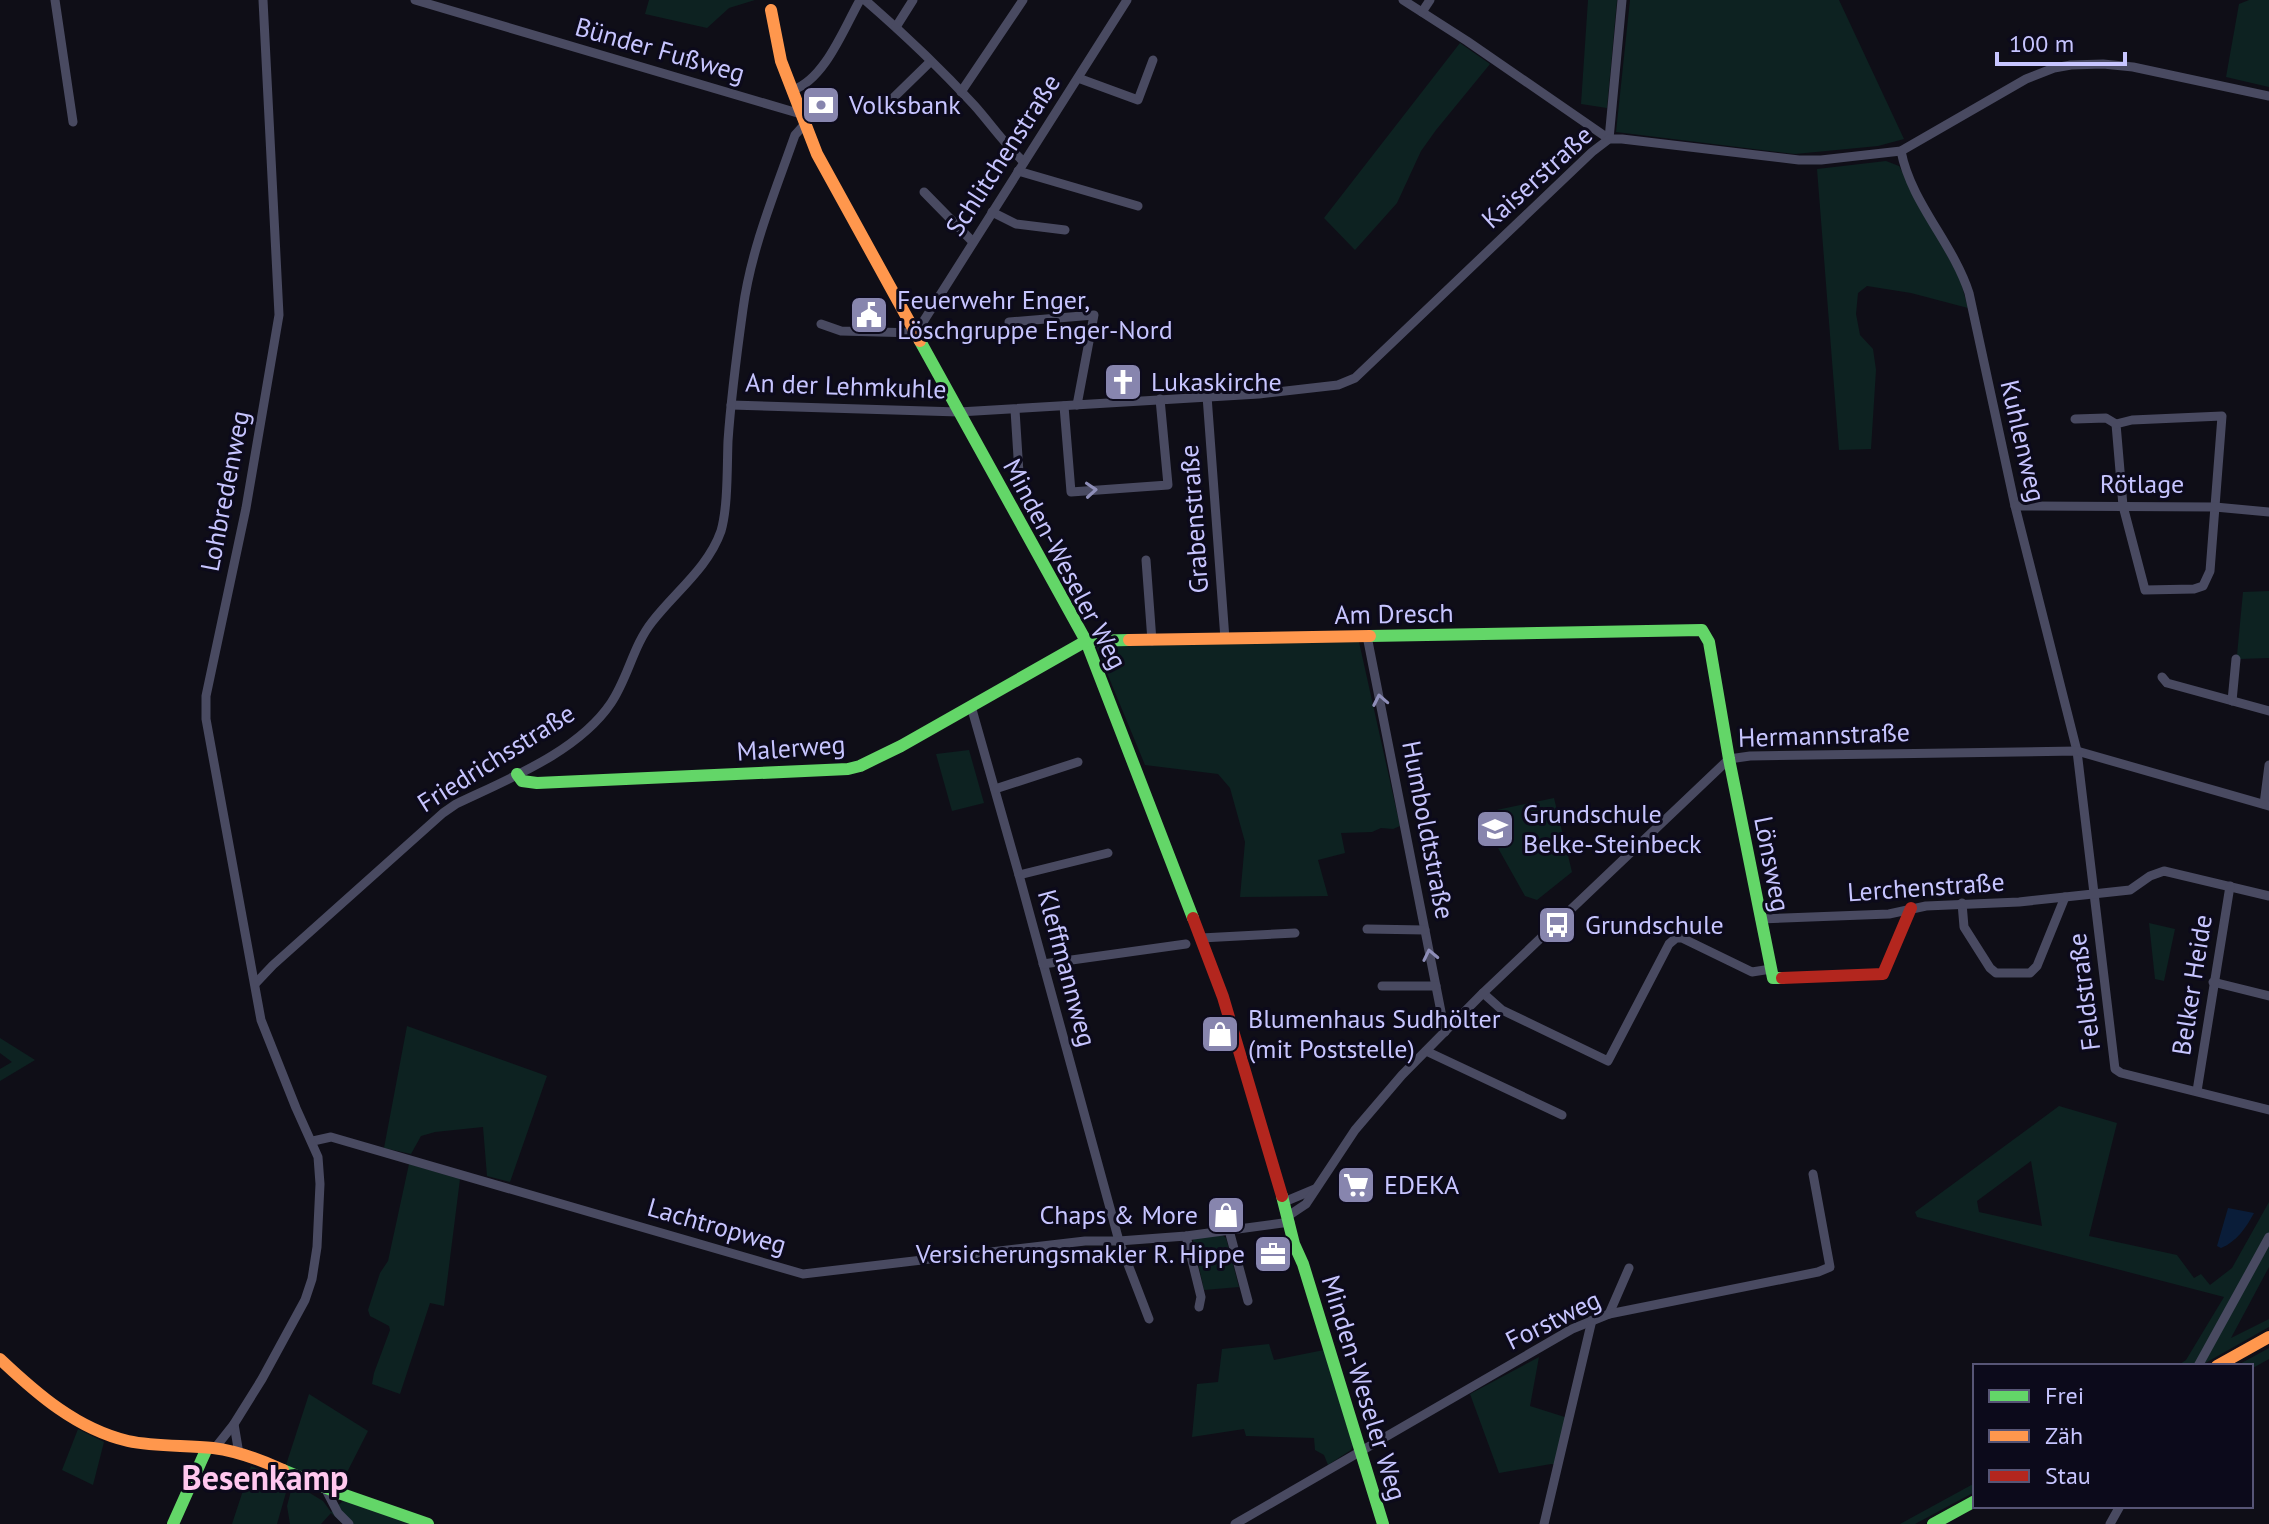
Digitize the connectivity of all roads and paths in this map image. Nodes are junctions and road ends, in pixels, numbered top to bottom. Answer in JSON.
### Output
{"nodes":[{"id":1,"x":55,"y":0,"type":"edge"},
{"id":2,"x":263,"y":0,"type":"edge"},
{"id":3,"x":415,"y":0,"type":"edge"},
{"id":4,"x":862,"y":0,"type":"edge"},
{"id":5,"x":913,"y":0,"type":"edge"},
{"id":6,"x":1023,"y":0,"type":"edge"},
{"id":7,"x":1127,"y":0,"type":"edge"},
{"id":8,"x":1403,"y":0,"type":"edge"},
{"id":9,"x":1430,"y":0,"type":"edge"},
{"id":10,"x":1622,"y":0,"type":"edge"},
{"id":11,"x":769,"y":5,"type":"edge"},
{"id":12,"x":1422,"y":12,"type":"junction"},
{"id":13,"x":896,"y":27,"type":"junction"},
{"id":14,"x":1153,"y":60,"type":"dead end"},
{"id":15,"x":930,"y":62,"type":"junction"},
{"id":16,"x":1078,"y":78,"type":"junction"},
{"id":17,"x":793,"y":88,"type":"junction"},
{"id":18,"x":961,"y":92,"type":"junction"},
{"id":19,"x":2269,"y":96,"type":"edge"},
{"id":20,"x":887,"y":104,"type":"dead end"},
{"id":21,"x":802,"y":120,"type":"junction"},
{"id":22,"x":73,"y":122,"type":"dead end"},
{"id":23,"x":1609,"y":139,"type":"junction"},
{"id":24,"x":1901,"y":151,"type":"junction"},
{"id":25,"x":1021,"y":166,"type":"junction"},
{"id":26,"x":924,"y":192,"type":"dead end"},
{"id":27,"x":1138,"y":206,"type":"dead end"},
{"id":28,"x":992,"y":212,"type":"junction"},
{"id":29,"x":1065,"y":230,"type":"dead end"},
{"id":30,"x":973,"y":242,"type":"junction"},
{"id":31,"x":1009,"y":322,"type":"dead end"},
{"id":32,"x":821,"y":324,"type":"dead end"},
{"id":33,"x":916,"y":333,"type":"junction"},
{"id":34,"x":1207,"y":396,"type":"junction"},
{"id":35,"x":1160,"y":399,"type":"junction"},
{"id":36,"x":731,"y":405,"type":"junction"},
{"id":37,"x":1077,"y":405,"type":"junction"},
{"id":38,"x":1064,"y":406,"type":"junction"},
{"id":39,"x":1015,"y":410,"type":"junction"},
{"id":40,"x":959,"y":412,"type":"junction"},
{"id":41,"x":2075,"y":419,"type":"dead end"},
{"id":42,"x":2116,"y":424,"type":"junction"},
{"id":43,"x":1019,"y":473,"type":"dead end"},
{"id":44,"x":2015,"y":506,"type":"junction"},
{"id":45,"x":2123,"y":506,"type":"junction"},
{"id":46,"x":2215,"y":507,"type":"junction"},
{"id":47,"x":2269,"y":512,"type":"edge"},
{"id":48,"x":1146,"y":560,"type":"dead end"},
{"id":49,"x":1702,"y":630,"type":"joint"},
{"id":50,"x":1367,"y":636,"type":"junction"},
{"id":51,"x":1225,"y":639,"type":"junction"},
{"id":52,"x":1086,"y":641,"type":"junction"},
{"id":53,"x":1152,"y":641,"type":"junction"},
{"id":54,"x":2236,"y":659,"type":"dead end"},
{"id":55,"x":2162,"y":677,"type":"dead end"},
{"id":56,"x":2232,"y":701,"type":"junction"},
{"id":57,"x":971,"y":706,"type":"junction"},
{"id":58,"x":2269,"y":711,"type":"edge"},
{"id":59,"x":2077,"y":751,"type":"junction"},
{"id":60,"x":1729,"y":759,"type":"junction"},
{"id":61,"x":1078,"y":762,"type":"dead end"},
{"id":62,"x":2269,"y":765,"type":"edge"},
{"id":63,"x":517,"y":774,"type":"junction"},
{"id":64,"x":995,"y":789,"type":"junction"},
{"id":65,"x":2267,"y":805,"type":"edge"},
{"id":66,"x":1108,"y":853,"type":"dead end"},
{"id":67,"x":1019,"y":875,"type":"junction"},
{"id":68,"x":2230,"y":886,"type":"junction"},
{"id":69,"x":2094,"y":893,"type":"junction"},
{"id":70,"x":2269,"y":896,"type":"edge"},
{"id":71,"x":2065,"y":897,"type":"junction"},
{"id":72,"x":1962,"y":903,"type":"junction"},
{"id":73,"x":1911,"y":908,"type":"junction"},
{"id":74,"x":1760,"y":919,"type":"junction"},
{"id":75,"x":1367,"y":929,"type":"dead end"},
{"id":76,"x":1425,"y":930,"type":"junction"},
{"id":77,"x":1295,"y":933,"type":"dead end"},
{"id":78,"x":1201,"y":938,"type":"junction"},
{"id":79,"x":1186,"y":944,"type":"dead end"},
{"id":80,"x":1043,"y":964,"type":"junction"},
{"id":81,"x":1772,"y":973,"type":"junction"},
{"id":82,"x":2213,"y":982,"type":"junction"},
{"id":83,"x":255,"y":984,"type":"junction"},
{"id":84,"x":1382,"y":986,"type":"dead end"},
{"id":85,"x":1436,"y":986,"type":"junction"},
{"id":86,"x":1483,"y":993,"type":"junction"},
{"id":87,"x":2269,"y":996,"type":"edge"},
{"id":88,"x":1445,"y":1032,"type":"junction"},
{"id":89,"x":1426,"y":1051,"type":"junction"},
{"id":90,"x":2197,"y":1091,"type":"junction"},
{"id":91,"x":2269,"y":1110,"type":"edge"},
{"id":92,"x":1562,"y":1115,"type":"dead end"},
{"id":93,"x":313,"y":1141,"type":"junction"},
{"id":94,"x":1813,"y":1174,"type":"dead end"},
{"id":95,"x":1318,"y":1187,"type":"junction"},
{"id":96,"x":1284,"y":1202,"type":"junction"},
{"id":97,"x":1289,"y":1219,"type":"junction"},
{"id":98,"x":1229,"y":1230,"type":"junction"},
{"id":99,"x":1186,"y":1236,"type":"junction"},
{"id":100,"x":2269,"y":1237,"type":"edge"},
{"id":101,"x":1119,"y":1241,"type":"junction"},
{"id":102,"x":1629,"y":1268,"type":"dead end"},
{"id":103,"x":1248,"y":1301,"type":"dead end"},
{"id":104,"x":1199,"y":1307,"type":"dead end"},
{"id":105,"x":1609,"y":1314,"type":"junction"},
{"id":106,"x":1149,"y":1319,"type":"dead end"},
{"id":107,"x":1592,"y":1320,"type":"junction"},
{"id":108,"x":2269,"y":1337,"type":"edge"},
{"id":109,"x":0,"y":1359,"type":"edge"},
{"id":110,"x":2199,"y":1364,"type":"edge"},
{"id":111,"x":2221,"y":1364,"type":"edge"},
{"id":112,"x":234,"y":1424,"type":"junction"},
{"id":113,"x":211,"y":1448,"type":"junction"},
{"id":114,"x":1360,"y":1452,"type":"junction"},
{"id":115,"x":239,"y":1454,"type":"junction"},
{"id":116,"x":325,"y":1488,"type":"junction"},
{"id":117,"x":1973,"y":1502,"type":"edge"},
{"id":118,"x":173,"y":1524,"type":"edge"},
{"id":119,"x":349,"y":1524,"type":"edge"},
{"id":120,"x":428,"y":1524,"type":"edge"},
{"id":121,"x":1235,"y":1524,"type":"edge"},
{"id":122,"x":1383,"y":1524,"type":"edge"},
{"id":123,"x":1544,"y":1524,"type":"edge"},
{"id":124,"x":1933,"y":1524,"type":"edge"}],
"edges":[{"from":1,"to":22,"type":"street"},
{"from":2,"to":83,"type":"street","name":"Lohbredenweg"},
{"from":3,"to":21,"type":"street","name":"Bünder Fußweg"},
{"from":4,"to":13,"type":"street"},
{"from":4,"to":17,"type":"street"},
{"from":5,"to":13,"type":"street"},
{"from":6,"to":18,"type":"street"},
{"from":7,"to":16,"type":"street","name":"Schlitchenstraße"},
{"from":8,"to":12,"type":"street"},
{"from":9,"to":12,"type":"street"},
{"from":10,"to":23,"type":"street"},
{"from":11,"to":17,"type":"street","name":"Minden-Weseler Weg"},
{"from":12,"to":23,"type":"street"},
{"from":13,"to":15,"type":"street"},
{"from":14,"to":16,"type":"street"},
{"from":15,"to":18,"type":"street"},
{"from":15,"to":20,"type":"street"},
{"from":16,"to":25,"type":"street","name":"Schlitchenstraße"},
{"from":17,"to":21,"type":"street","name":"Minden-Weseler Weg"},
{"from":18,"to":25,"type":"street"},
{"from":19,"to":24,"type":"street","name":"Kaiserstraße"},
{"from":21,"to":33,"type":"street","name":"Minden-Weseler Weg"},
{"from":21,"to":36,"type":"street","name":"Friedrichsstraße"},
{"from":23,"to":24,"type":"street","name":"Kaiserstraße"},
{"from":23,"to":34,"type":"street","name":"Kaiserstraße"},
{"from":24,"to":44,"type":"street","name":"Kuhlenweg"},
{"from":25,"to":27,"type":"street"},
{"from":25,"to":28,"type":"street","name":"Schlitchenstraße"},
{"from":26,"to":30,"type":"street"},
{"from":28,"to":29,"type":"street"},
{"from":28,"to":30,"type":"street","name":"Schlitchenstraße"},
{"from":30,"to":33,"type":"street","name":"Schlitchenstraße"},
{"from":31,"to":37,"type":"street"},
{"from":32,"to":33,"type":"street"},
{"from":33,"to":40,"type":"street","name":"Minden-Weseler Weg"},
{"from":34,"to":35,"type":"street","name":"Kaiserstraße"},
{"from":34,"to":51,"type":"street","name":"Grabenstraße"},
{"from":35,"to":37,"type":"street","name":"Kaiserstraße"},
{"from":38,"to":35,"type":"street","one_way":true},
{"from":36,"to":40,"type":"street","name":"An der Lehmkuhle"},
{"from":36,"to":63,"type":"street","name":"Friedrichsstraße"},
{"from":37,"to":38,"type":"street","name":"Kaiserstraße"},
{"from":38,"to":39,"type":"street","name":"Kaiserstraße"},
{"from":39,"to":40,"type":"street","name":"Kaiserstraße"},
{"from":39,"to":43,"type":"street"},
{"from":40,"to":52,"type":"street","name":"Minden-Weseler Weg"},
{"from":41,"to":42,"type":"street"},
{"from":42,"to":45,"type":"street"},
{"from":42,"to":46,"type":"street"},
{"from":44,"to":45,"type":"street","name":"Rötlage"},
{"from":44,"to":59,"type":"street","name":"Kuhlenweg"},
{"from":45,"to":46,"type":"street","name":"Rötlage"},
{"from":45,"to":46,"type":"street"},
{"from":46,"to":47,"type":"street","name":"Rötlage"},
{"from":48,"to":53,"type":"street"},
{"from":49,"to":50,"type":"street","name":"Am Dresch"},
{"from":49,"to":60,"type":"street","name":"Lönsweg"},
{"from":50,"to":51,"type":"street","name":"Am Dresch"},
{"from":76,"to":50,"type":"street","name":"Humboldtstraße","one_way":true},
{"from":51,"to":53,"type":"street","name":"Am Dresch"},
{"from":52,"to":53,"type":"street","name":"Am Dresch"},
{"from":52,"to":57,"type":"street","name":"Malerweg"},
{"from":52,"to":78,"type":"street","name":"Minden-Weseler Weg"},
{"from":54,"to":56,"type":"street"},
{"from":55,"to":56,"type":"street"},
{"from":56,"to":58,"type":"street"},
{"from":57,"to":63,"type":"street","name":"Malerweg"},
{"from":57,"to":64,"type":"street","name":"Kleffmannweg"},
{"from":59,"to":60,"type":"street","name":"Hermannstraße"},
{"from":59,"to":65,"type":"street","name":"Hermannstraße"},
{"from":59,"to":69,"type":"street","name":"Feldstraße"},
{"from":60,"to":74,"type":"street","name":"Lönsweg"},
{"from":60,"to":86,"type":"street","name":"Hermannstraße"},
{"from":61,"to":64,"type":"street"},
{"from":62,"to":65,"type":"street"},
{"from":63,"to":83,"type":"street","name":"Friedrichsstraße"},
{"from":64,"to":67,"type":"street","name":"Kleffmannweg"},
{"from":66,"to":67,"type":"street"},
{"from":67,"to":80,"type":"street","name":"Kleffmannweg"},
{"from":68,"to":69,"type":"street","name":"Lerchenstraße"},
{"from":68,"to":70,"type":"street","name":"Lerchenstraße"},
{"from":68,"to":82,"type":"street","name":"Belker Heide"},
{"from":69,"to":71,"type":"street","name":"Lerchenstraße"},
{"from":69,"to":90,"type":"street","name":"Feldstraße"},
{"from":71,"to":72,"type":"street","name":"Lerchenstraße"},
{"from":71,"to":72,"type":"street"},
{"from":72,"to":73,"type":"street","name":"Lerchenstraße"},
{"from":73,"to":74,"type":"street","name":"Lerchenstraße"},
{"from":73,"to":81,"type":"street"},
{"from":74,"to":81,"type":"street","name":"Lönsweg"},
{"from":75,"to":76,"type":"street"},
{"from":85,"to":76,"type":"street","name":"Humboldtstraße","one_way":true},
{"from":77,"to":78,"type":"street"},
{"from":78,"to":96,"type":"street","name":"Minden-Weseler Weg"},
{"from":79,"to":80,"type":"street"},
{"from":80,"to":101,"type":"street","name":"Kleffmannweg"},
{"from":81,"to":86,"type":"street"},
{"from":82,"to":87,"type":"street"},
{"from":82,"to":90,"type":"street","name":"Belker Heide"},
{"from":83,"to":93,"type":"street"},
{"from":84,"to":85,"type":"street"},
{"from":85,"to":88,"type":"street","name":"Humboldtstraße"},
{"from":86,"to":88,"type":"street","name":"Hermannstraße"},
{"from":88,"to":89,"type":"street","name":"Hermannstraße"},
{"from":89,"to":92,"type":"street"},
{"from":89,"to":95,"type":"street","name":"Hermannstraße"},
{"from":90,"to":91,"type":"street","name":"Feldstraße"},
{"from":93,"to":101,"type":"street","name":"Lachtropweg"},
{"from":93,"to":112,"type":"street"},
{"from":94,"to":105,"type":"street","name":"Forstweg"},
{"from":95,"to":96,"type":"street"},
{"from":95,"to":97,"type":"street","name":"Hermannstraße"},
{"from":96,"to":97,"type":"street","name":"Minden-Weseler Weg"},
{"from":97,"to":98,"type":"street","name":"Lachtropweg"},
{"from":97,"to":114,"type":"street","name":"Minden-Weseler Weg"},
{"from":98,"to":99,"type":"street","name":"Lachtropweg"},
{"from":98,"to":103,"type":"street"},
{"from":99,"to":101,"type":"street","name":"Lachtropweg"},
{"from":99,"to":104,"type":"street"},
{"from":100,"to":110,"type":"street"},
{"from":101,"to":106,"type":"street"},
{"from":102,"to":105,"type":"street"},
{"from":105,"to":107,"type":"street","name":"Forstweg"},
{"from":107,"to":114,"type":"street","name":"Forstweg"},
{"from":107,"to":123,"type":"street"},
{"from":108,"to":111,"type":"street"},
{"from":109,"to":113,"type":"street"},
{"from":112,"to":113,"type":"street"},
{"from":112,"to":115,"type":"street"},
{"from":113,"to":115,"type":"street"},
{"from":113,"to":118,"type":"street"},
{"from":114,"to":121,"type":"street","name":"Forstweg"},
{"from":114,"to":122,"type":"street","name":"Minden-Weseler Weg"},
{"from":115,"to":116,"type":"street"},
{"from":116,"to":119,"type":"street"},
{"from":116,"to":120,"type":"street"},
{"from":117,"to":124,"type":"street"}]}
